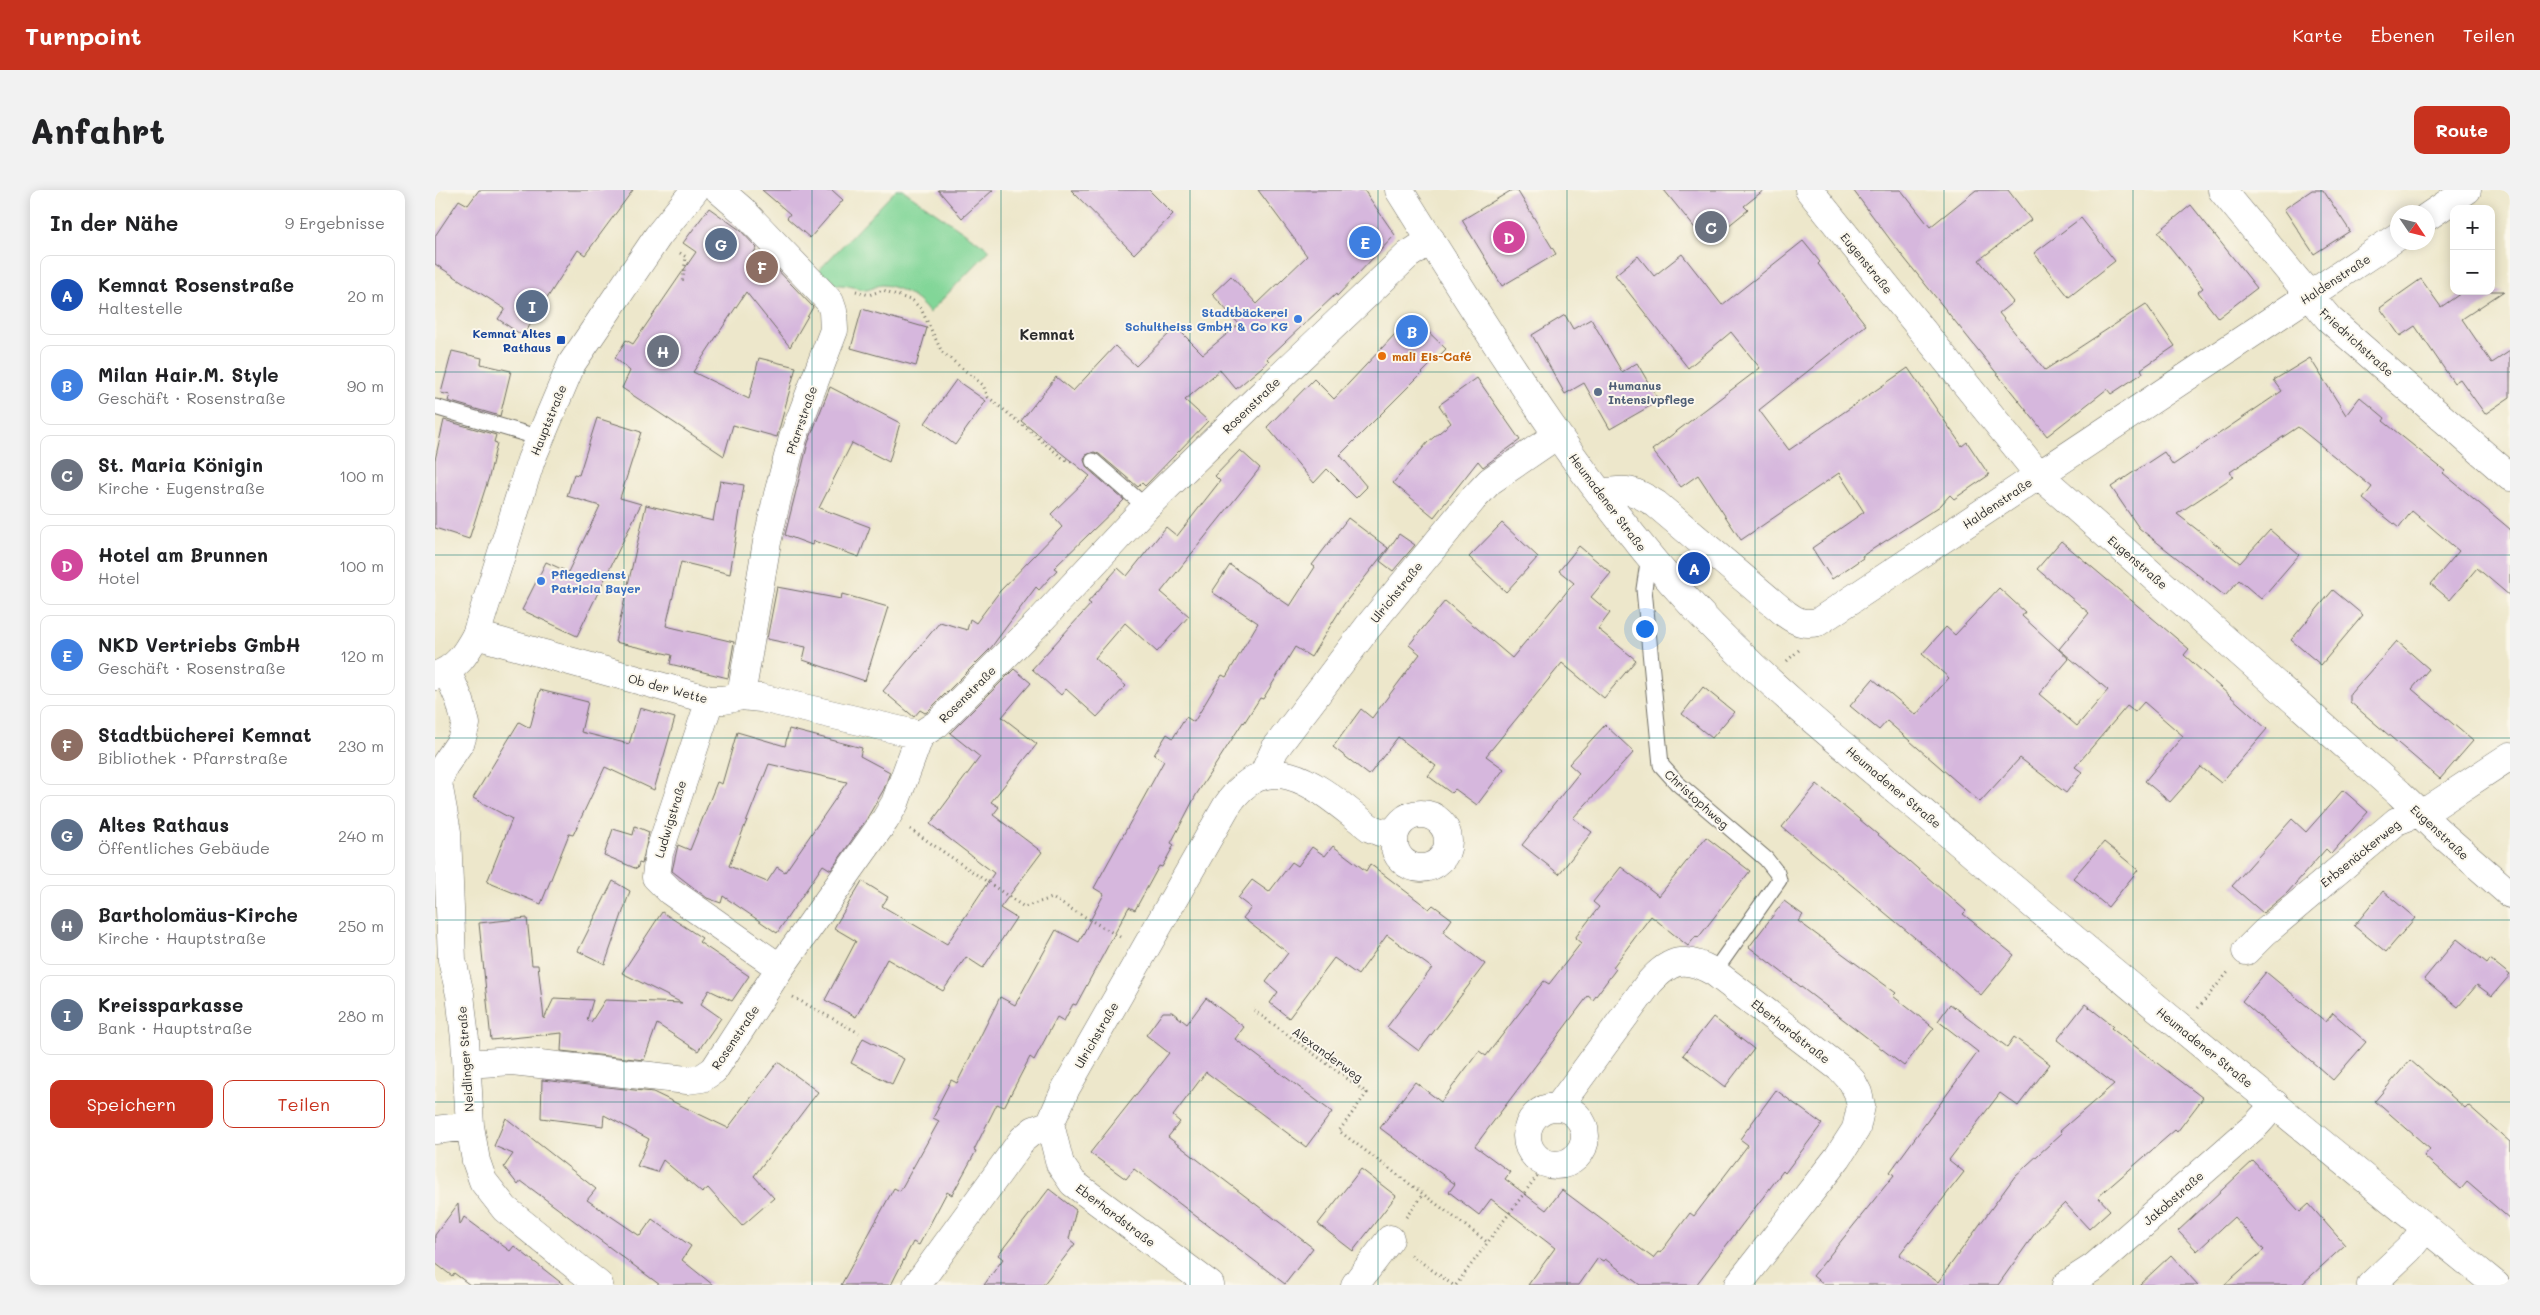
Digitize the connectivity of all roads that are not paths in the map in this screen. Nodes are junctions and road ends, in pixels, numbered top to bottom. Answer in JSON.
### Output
{"nodes":[{"id":1,"x":695,"y":190,"type":"edge"},
{"id":2,"x":719,"y":190,"type":"edge"},
{"id":3,"x":1399,"y":190,"type":"edge"},
{"id":4,"x":1809,"y":190,"type":"edge"},
{"id":5,"x":2222,"y":190,"type":"edge"},
{"id":6,"x":2463,"y":191,"type":"edge"},
{"id":7,"x":2435,"y":211,"type":"edge"},
{"id":8,"x":1431,"y":240,"type":"junction"},
{"id":9,"x":2390,"y":242,"type":"edge"},
{"id":10,"x":2308,"y":296,"type":"junction"},
{"id":11,"x":435,"y":407,"type":"edge"},
{"id":12,"x":1557,"y":435,"type":"junction"},
{"id":13,"x":540,"y":438,"type":"junction"},
{"id":14,"x":1093,"y":461,"type":"dead end"},
{"id":15,"x":2039,"y":475,"type":"junction"},
{"id":16,"x":2510,"y":477,"type":"edge"},
{"id":17,"x":1601,"y":493,"type":"junction"},
{"id":18,"x":1146,"y":508,"type":"junction"},
{"id":19,"x":1649,"y":556,"type":"junction"},
{"id":20,"x":476,"y":635,"type":"junction"},
{"id":21,"x":441,"y":673,"type":"edge"},
{"id":22,"x":741,"y":696,"type":"junction"},
{"id":23,"x":709,"y":700,"type":"junction"},
{"id":24,"x":920,"y":734,"type":"junction"},
{"id":25,"x":2510,"y":756,"type":"edge"},
{"id":26,"x":1263,"y":775,"type":"junction"},
{"id":27,"x":2419,"y":813,"type":"junction"},
{"id":28,"x":1395,"y":833,"type":"dead end"},
{"id":29,"x":2510,"y":894,"type":"edge"},
{"id":30,"x":2246,"y":951,"type":"road end"},
{"id":31,"x":1714,"y":972,"type":"junction"},
{"id":32,"x":775,"y":976,"type":"junction"},
{"id":33,"x":467,"y":1064,"type":"junction"},
{"id":34,"x":2275,"y":1104,"type":"junction"},
{"id":35,"x":1559,"y":1106,"type":"junction"},
{"id":36,"x":1050,"y":1124,"type":"junction"},
{"id":37,"x":470,"y":1126,"type":"junction"},
{"id":38,"x":435,"y":1130,"type":"edge"},
{"id":39,"x":2426,"y":1228,"type":"junction"},
{"id":40,"x":1390,"y":1239,"type":"road end"},
{"id":41,"x":599,"y":1285,"type":"edge"},
{"id":42,"x":917,"y":1285,"type":"edge"},
{"id":43,"x":1210,"y":1285,"type":"edge"},
{"id":44,"x":1355,"y":1285,"type":"edge"},
{"id":45,"x":1739,"y":1285,"type":"edge"},
{"id":46,"x":2066,"y":1285,"type":"edge"},
{"id":47,"x":2371,"y":1285,"type":"edge"},
{"id":48,"x":2496,"y":1285,"type":"edge"}],
"edges":[{"from":1,"to":13,"type":"street","name":"Hauptstraße"},
{"from":2,"to":22,"type":"street","name":"Pfarrstraße"},
{"from":3,"to":8,"type":"street","name":"Heumadener Straße"},
{"from":4,"to":15,"type":"street","name":"Eugenstraße"},
{"from":5,"to":10,"type":"street","name":"Friedrichstraße"},
{"from":6,"to":7,"type":"street"},
{"from":8,"to":12,"type":"street","name":"Heumadener Straße"},
{"from":8,"to":18,"type":"street","name":"Rosenstraße"},
{"from":9,"to":10,"type":"street","name":"Haldenstraße"},
{"from":10,"to":15,"type":"street","name":"Haldenstraße"},
{"from":10,"to":16,"type":"street","name":"Friedrichstraße"},
{"from":11,"to":13,"type":"lane"},
{"from":12,"to":17,"type":"street","name":"Heumadener Straße"},
{"from":12,"to":26,"type":"street","name":"Ulrichstraße"},
{"from":13,"to":20,"type":"street","name":"Hauptstraße"},
{"from":14,"to":18,"type":"lane"},
{"from":15,"to":17,"type":"street","name":"Haldenstraße"},
{"from":15,"to":27,"type":"street","name":"Eugenstraße"},
{"from":17,"to":19,"type":"street","name":"Heumadener Straße"},
{"from":18,"to":24,"type":"street","name":"Rosenstraße"},
{"from":19,"to":31,"type":"lane","name":"Christophweg"},
{"from":19,"to":34,"type":"street","name":"Heumadener Straße"},
{"from":20,"to":21,"type":"street","name":"Hauptstraße"},
{"from":20,"to":23,"type":"street","name":"Ob der Wette"},
{"from":21,"to":33,"type":"street","name":"Neidlinger Straße"},
{"from":22,"to":23,"type":"street","name":"Ob der Wette"},
{"from":22,"to":24,"type":"street","name":"Ob der Wette"},
{"from":23,"to":32,"type":"street","name":"Ludwigstraße"},
{"from":24,"to":32,"type":"street","name":"Rosenstraße"},
{"from":25,"to":27,"type":"street","name":"Erbsenäckerweg"},
{"from":26,"to":28,"type":"street","name":"Ulrichstraße"},
{"from":26,"to":36,"type":"street","name":"Ulrichstraße"},
{"from":27,"to":29,"type":"street","name":"Eugenstraße"},
{"from":27,"to":30,"type":"street","name":"Erbsenäckerweg"},
{"from":31,"to":35,"type":"street","name":"Eberhardstraße"},
{"from":31,"to":45,"type":"street","name":"Eberhardstraße"},
{"from":32,"to":33,"type":"street","name":"Rosenstraße"},
{"from":33,"to":37,"type":"street","name":"Neidlinger Straße"},
{"from":34,"to":39,"type":"street","name":"Heumadener Straße"},
{"from":34,"to":46,"type":"street","name":"Jakobstraße"},
{"from":35,"to":35,"type":"street"},
{"from":36,"to":42,"type":"street"},
{"from":36,"to":43,"type":"street","name":"Eberhardstraße"},
{"from":37,"to":38,"type":"street"},
{"from":37,"to":41,"type":"street","name":"Neidlinger Straße"},
{"from":39,"to":47,"type":"street"},
{"from":39,"to":48,"type":"street","name":"Heumadener Straße"},
{"from":40,"to":44,"type":"street"}]}
